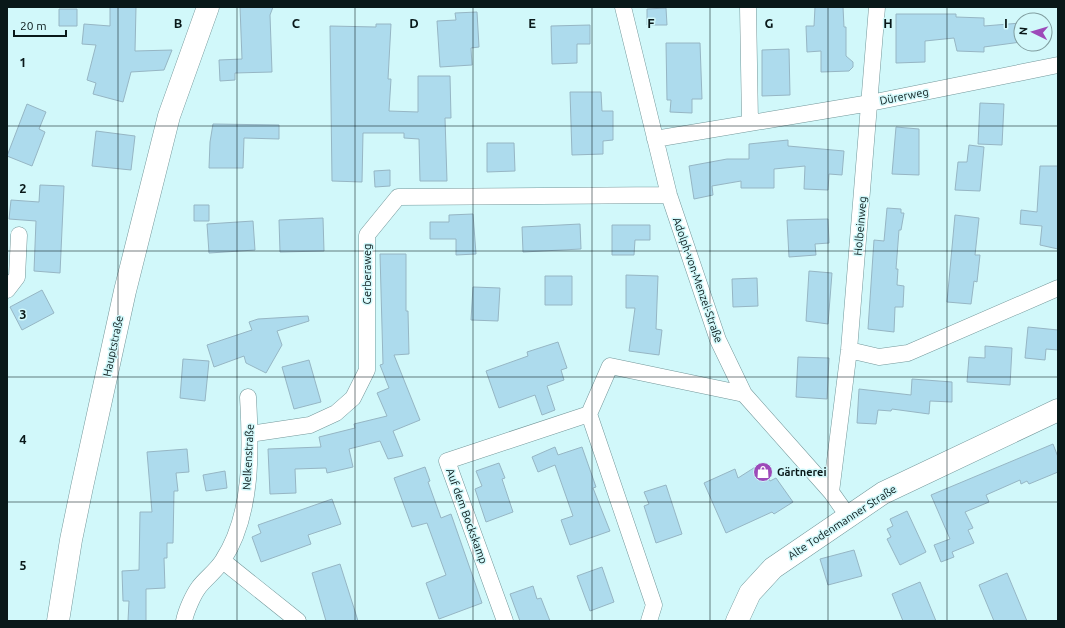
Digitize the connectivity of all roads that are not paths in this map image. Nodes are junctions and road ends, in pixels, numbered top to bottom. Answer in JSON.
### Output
{"nodes":[{"id":1,"x":208,"y":7,"type":"edge"},
{"id":2,"x":623,"y":7,"type":"edge"},
{"id":3,"x":748,"y":7,"type":"edge"},
{"id":4,"x":877,"y":7,"type":"edge"},
{"id":5,"x":1058,"y":65,"type":"edge"},
{"id":6,"x":870,"y":103,"type":"junction"},
{"id":7,"x":750,"y":122,"type":"junction"},
{"id":8,"x":655,"y":139,"type":"junction"},
{"id":9,"x":669,"y":195,"type":"junction"},
{"id":10,"x":20,"y":235,"type":"dead end"},
{"id":11,"x":1058,"y":288,"type":"edge"},
{"id":12,"x":7,"y":290,"type":"edge"},
{"id":13,"x":849,"y":350,"type":"junction"},
{"id":14,"x":744,"y":394,"type":"junction"},
{"id":15,"x":248,"y":396,"type":"dead end"},
{"id":16,"x":1058,"y":410,"type":"edge"},
{"id":17,"x":589,"y":414,"type":"junction"},
{"id":18,"x":250,"y":434,"type":"junction"},
{"id":19,"x":831,"y":492,"type":"junction"},
{"id":20,"x":848,"y":516,"type":"junction"},
{"id":21,"x":223,"y":561,"type":"junction"},
{"id":22,"x":58,"y":621,"type":"edge"},
{"id":23,"x":184,"y":621,"type":"edge"},
{"id":24,"x":298,"y":621,"type":"edge"},
{"id":25,"x":505,"y":621,"type":"edge"},
{"id":26,"x":649,"y":621,"type":"edge"},
{"id":27,"x":737,"y":621,"type":"edge"}],
"edges":[{"from":1,"to":22,"type":"main road","name":"Hauptstraße"},
{"from":2,"to":8,"type":"street","name":"Adolph-von-Menzel-Straße"},
{"from":3,"to":7,"type":"street"},
{"from":4,"to":6,"type":"street","name":"Holbeinweg"},
{"from":5,"to":6,"type":"street","name":"Dürerweg"},
{"from":6,"to":7,"type":"street","name":"Dürerweg"},
{"from":6,"to":13,"type":"street","name":"Holbeinweg"},
{"from":7,"to":8,"type":"street","name":"Dürerweg"},
{"from":8,"to":9,"type":"street","name":"Adolph-von-Menzel-Straße"},
{"from":9,"to":14,"type":"street","name":"Adolph-von-Menzel-Straße"},
{"from":9,"to":18,"type":"street","name":"Gerberaweg"},
{"from":10,"to":12,"type":"street"},
{"from":11,"to":13,"type":"street"},
{"from":13,"to":19,"type":"street","name":"Holbeinweg"},
{"from":14,"to":17,"type":"street"},
{"from":14,"to":19,"type":"street","name":"Adolph-von-Menzel-Straße"},
{"from":15,"to":18,"type":"street","name":"Nelkenstraße"},
{"from":16,"to":20,"type":"main road","name":"Alte Todenmanner Straße"},
{"from":17,"to":25,"type":"street","name":"Auf dem Bockskamp"},
{"from":17,"to":26,"type":"street"},
{"from":18,"to":21,"type":"street","name":"Nelkenstraße"},
{"from":19,"to":20,"type":"street","name":"Adolph-von-Menzel-Straße"},
{"from":20,"to":27,"type":"main road","name":"Alte Todenmanner Straße"},
{"from":21,"to":23,"type":"street","name":"Nelkenstraße"},
{"from":21,"to":24,"type":"street"}]}
